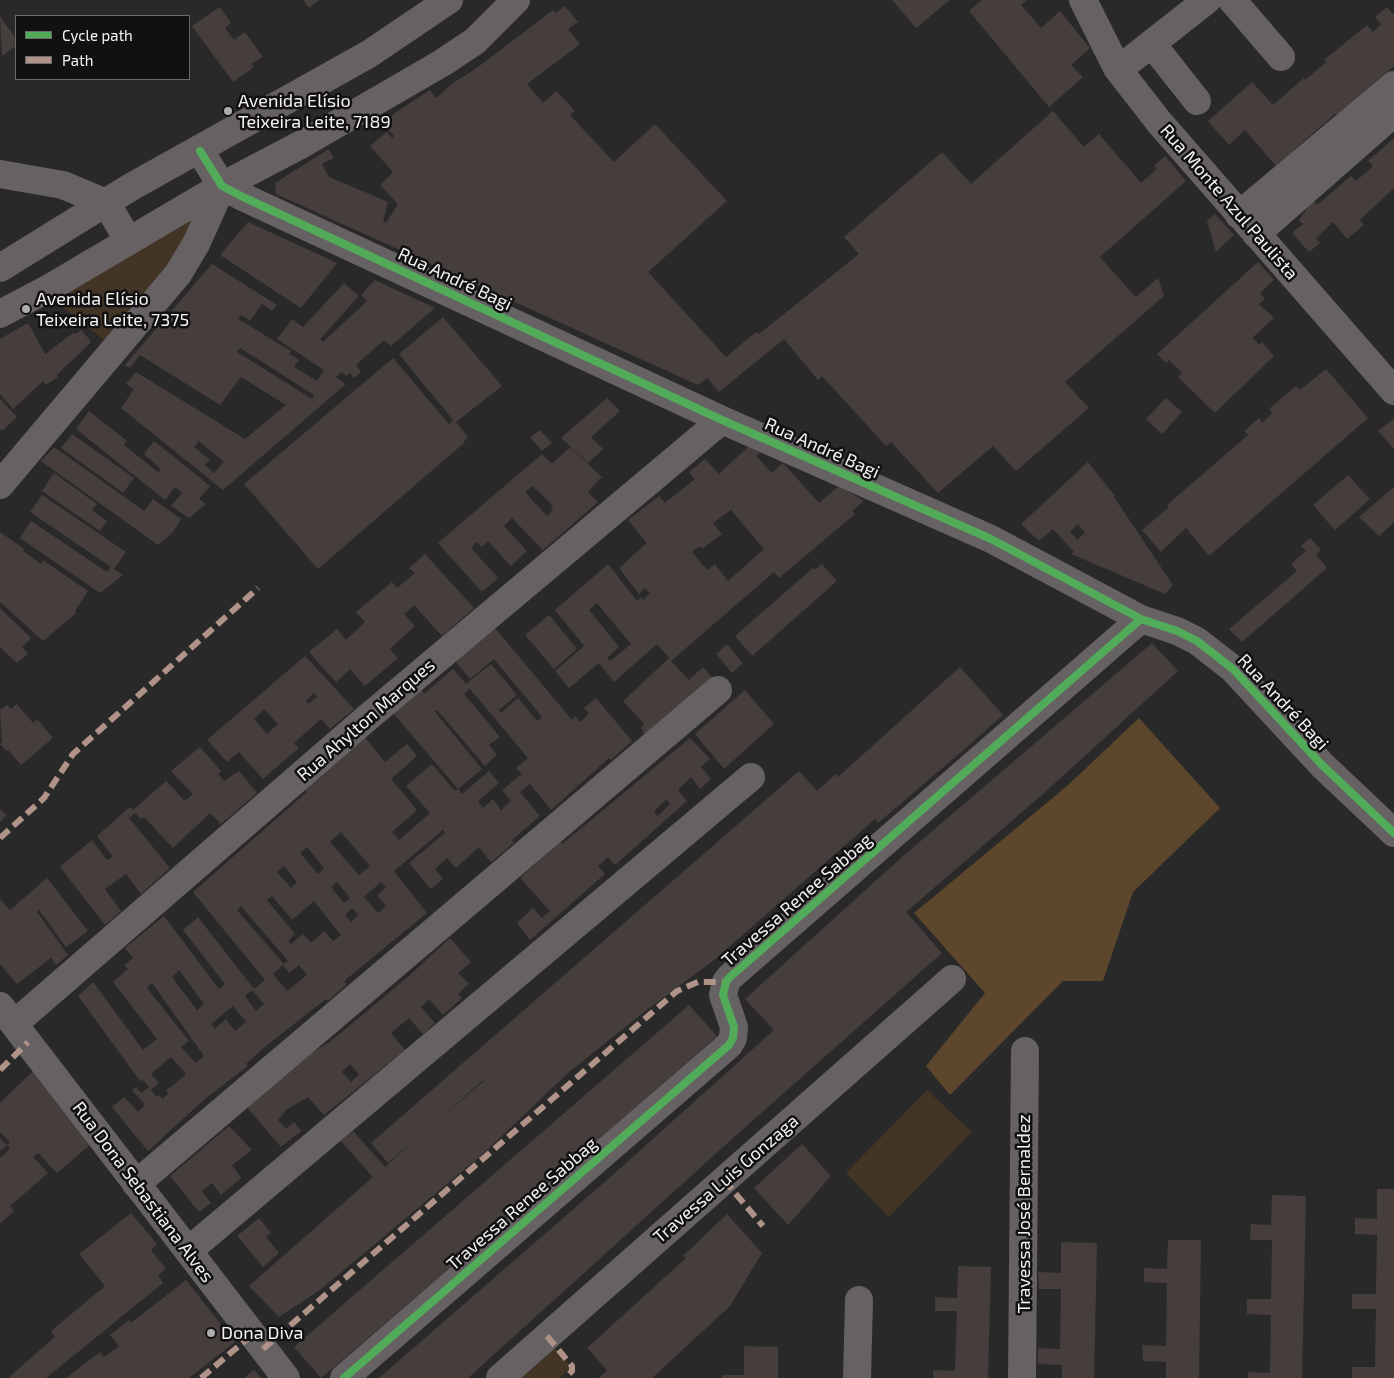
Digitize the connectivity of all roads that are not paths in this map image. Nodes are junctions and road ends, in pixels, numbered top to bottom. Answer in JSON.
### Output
{"nodes":[{"id":1,"x":449,"y":0,"type":"edge"},
{"id":2,"x":516,"y":0,"type":"edge"},
{"id":3,"x":1083,"y":0,"type":"edge"},
{"id":4,"x":1207,"y":0,"type":"edge"},
{"id":5,"x":1232,"y":0,"type":"edge"},
{"id":6,"x":1152,"y":44,"type":"junction"},
{"id":7,"x":1281,"y":57,"type":"dead end"},
{"id":8,"x":1117,"y":68,"type":"junction"},
{"id":9,"x":1394,"y":85,"type":"edge"},
{"id":10,"x":1197,"y":101,"type":"dead end"},
{"id":11,"x":1394,"y":113,"type":"edge"},
{"id":12,"x":200,"y":151,"type":"junction"},
{"id":13,"x":0,"y":174,"type":"edge"},
{"id":14,"x":222,"y":186,"type":"junction"},
{"id":15,"x":106,"y":203,"type":"junction"},
{"id":16,"x":1247,"y":224,"type":"junction"},
{"id":17,"x":129,"y":241,"type":"junction"},
{"id":18,"x":0,"y":268,"type":"edge"},
{"id":19,"x":0,"y":314,"type":"edge"},
{"id":20,"x":1394,"y":391,"type":"edge"},
{"id":21,"x":722,"y":420,"type":"junction"},
{"id":22,"x":0,"y":485,"type":"edge"},
{"id":23,"x":1141,"y":619,"type":"junction"},
{"id":24,"x":718,"y":690,"type":"dead end"},
{"id":25,"x":750,"y":777,"type":"dead end"},
{"id":26,"x":1394,"y":833,"type":"edge"},
{"id":27,"x":952,"y":979,"type":"dead end"},
{"id":28,"x":7,"y":1015,"type":"edge"},
{"id":29,"x":1025,"y":1051,"type":"dead end"},
{"id":30,"x":136,"y":1184,"type":"junction"},
{"id":31,"x":188,"y":1251,"type":"junction"},
{"id":32,"x":858,"y":1300,"type":"dead end"},
{"id":33,"x":286,"y":1378,"type":"edge"},
{"id":34,"x":344,"y":1378,"type":"edge"},
{"id":35,"x":500,"y":1378,"type":"edge"},
{"id":36,"x":857,"y":1378,"type":"edge"},
{"id":37,"x":1022,"y":1378,"type":"edge"}],
"edges":[{"from":1,"to":12,"type":"main road"},
{"from":2,"to":14,"type":"main road"},
{"from":3,"to":8,"type":"street","name":"Rua Monte Azul Paulista"},
{"from":4,"to":6,"type":"street"},
{"from":5,"to":7,"type":"street"},
{"from":6,"to":8,"type":"street"},
{"from":6,"to":10,"type":"street"},
{"from":8,"to":16,"type":"street","name":"Rua Monte Azul Paulista"},
{"from":9,"to":16,"type":"street"},
{"from":11,"to":16,"type":"street"},
{"from":12,"to":14,"type":"street","name":"Rua André Bagi"},
{"from":12,"to":15,"type":"main road"},
{"from":13,"to":15,"type":"street"},
{"from":14,"to":17,"type":"main road"},
{"from":14,"to":21,"type":"street","name":"Rua André Bagi"},
{"from":14,"to":22,"type":"street"},
{"from":15,"to":17,"type":"street"},
{"from":15,"to":18,"type":"main road"},
{"from":16,"to":20,"type":"street","name":"Rua Monte Azul Paulista"},
{"from":17,"to":19,"type":"main road"},
{"from":21,"to":23,"type":"street","name":"Rua André Bagi"},
{"from":21,"to":28,"type":"street","name":"Rua Ahylton Marques"},
{"from":23,"to":26,"type":"street","name":"Rua André Bagi"},
{"from":23,"to":34,"type":"street","name":"Travessa Renee Sabbag"},
{"from":24,"to":30,"type":"street"},
{"from":25,"to":31,"type":"street"},
{"from":27,"to":35,"type":"street","name":"Travessa Luis Gonzaga"},
{"from":28,"to":30,"type":"street","name":"Rua Dona Sebastiana Alves"},
{"from":29,"to":37,"type":"street","name":"Travessa José Bernaldez"},
{"from":30,"to":31,"type":"street","name":"Rua Dona Sebastiana Alves"},
{"from":31,"to":33,"type":"street","name":"Rua Dona Sebastiana Alves"},
{"from":32,"to":36,"type":"street"}]}
